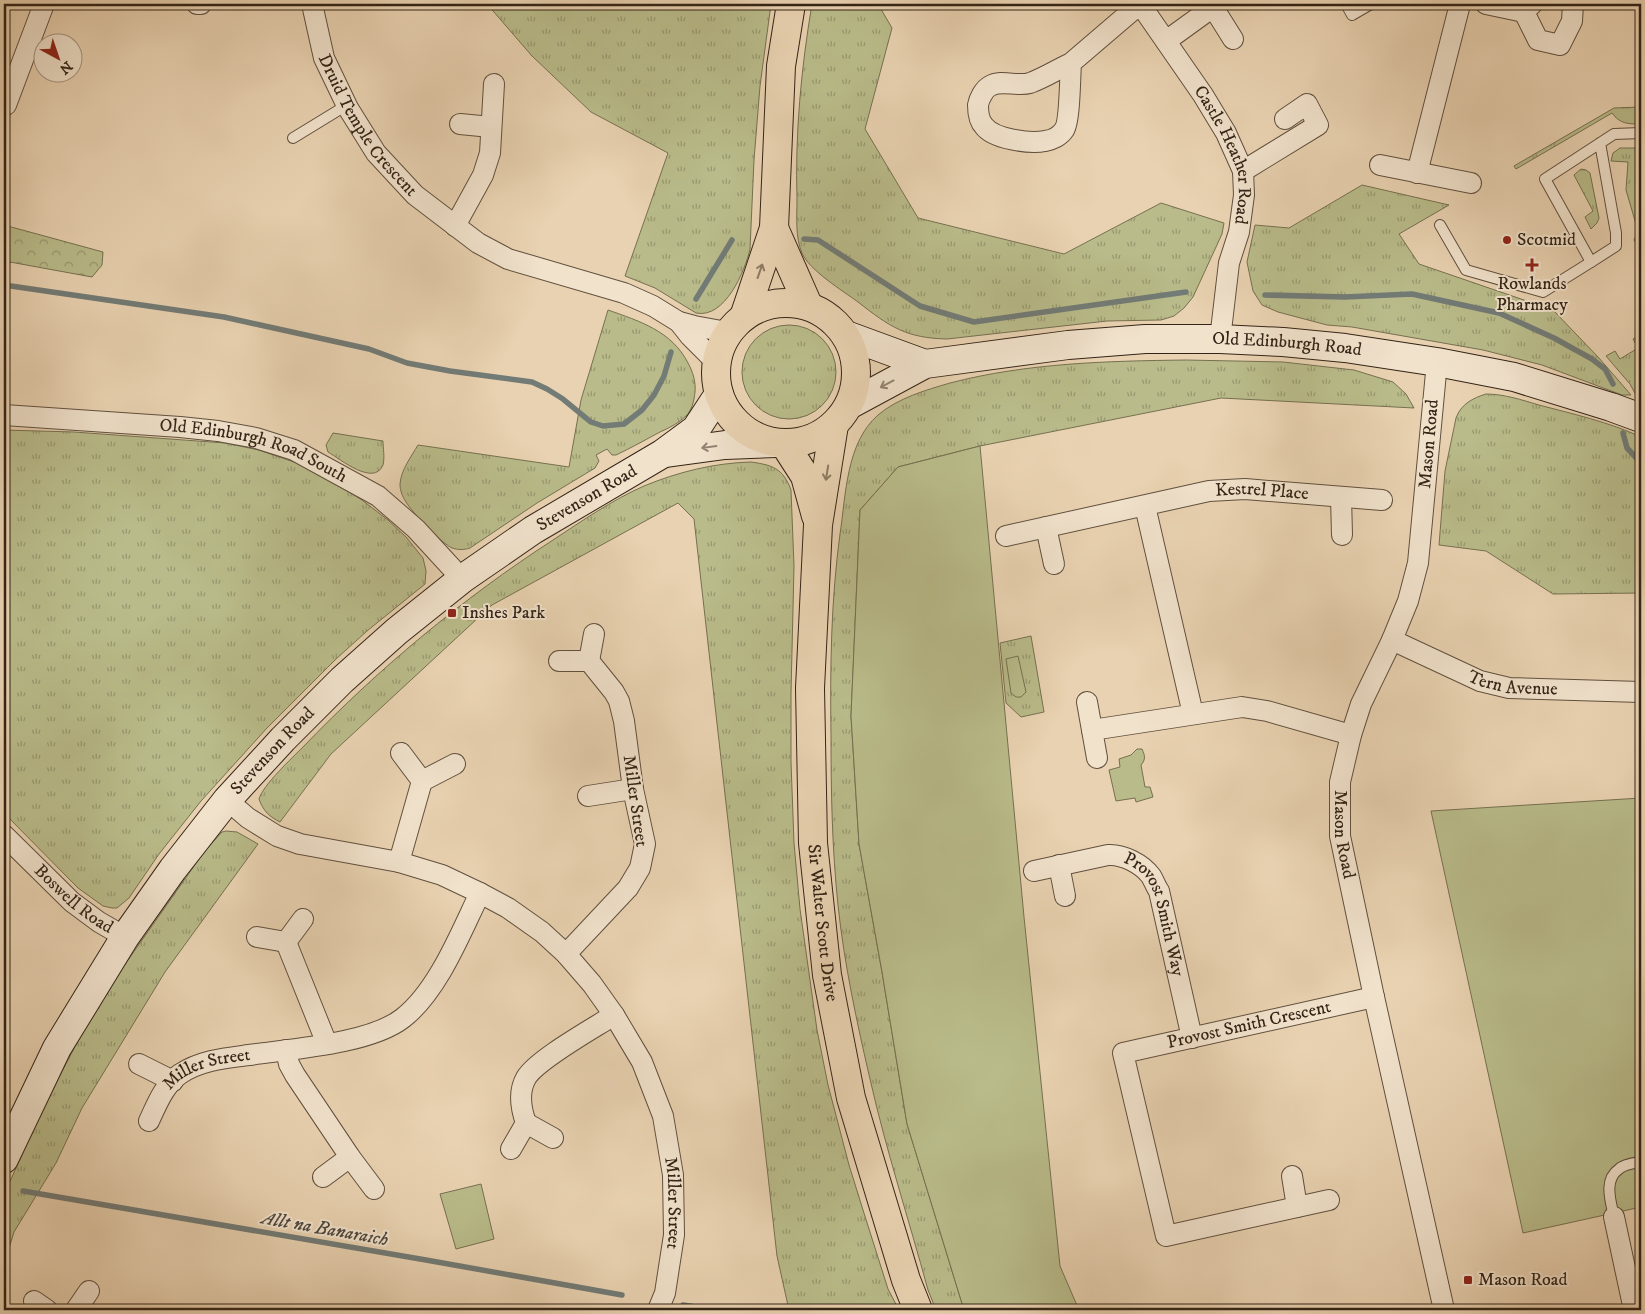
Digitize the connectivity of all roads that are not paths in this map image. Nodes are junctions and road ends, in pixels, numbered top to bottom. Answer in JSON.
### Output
{"nodes":[{"id":1,"x":44,"y":4,"type":"edge"},
{"id":2,"x":197,"y":4,"type":"edge"},
{"id":3,"x":201,"y":4,"type":"edge"},
{"id":4,"x":312,"y":4,"type":"edge"},
{"id":5,"x":791,"y":4,"type":"edge"},
{"id":6,"x":1140,"y":4,"type":"edge"},
{"id":7,"x":1346,"y":4,"type":"edge"},
{"id":8,"x":1371,"y":4,"type":"edge"},
{"id":9,"x":1460,"y":4,"type":"edge"},
{"id":10,"x":1486,"y":4,"type":"edge"},
{"id":11,"x":1573,"y":4,"type":"edge"},
{"id":12,"x":1212,"y":5,"type":"edge"},
{"id":13,"x":1528,"y":8,"type":"edge"},
{"id":14,"x":1233,"y":39,"type":"dead end"},
{"id":15,"x":1166,"y":41,"type":"junction"},
{"id":16,"x":12,"y":62,"type":"edge"},
{"id":17,"x":1071,"y":62,"type":"junction"},
{"id":18,"x":494,"y":84,"type":"dead end"},
{"id":19,"x":6,"y":104,"type":"dead end"},
{"id":20,"x":347,"y":106,"type":"junction"},
{"id":21,"x":1285,"y":119,"type":"dead end"},
{"id":22,"x":460,"y":124,"type":"dead end"},
{"id":23,"x":492,"y":127,"type":"junction"},
{"id":24,"x":1641,"y":133,"type":"edge"},
{"id":25,"x":293,"y":138,"type":"dead end"},
{"id":26,"x":1600,"y":143,"type":"junction"},
{"id":27,"x":1380,"y":165,"type":"dead end"},
{"id":28,"x":1243,"y":171,"type":"junction"},
{"id":29,"x":1417,"y":173,"type":"junction"},
{"id":30,"x":1471,"y":183,"type":"dead end"},
{"id":31,"x":1440,"y":224,"type":"dead end"},
{"id":32,"x":455,"y":226,"type":"junction"},
{"id":33,"x":774,"y":228,"type":"junction"},
{"id":34,"x":1591,"y":262,"type":"junction"},
{"id":35,"x":808,"y":305,"type":"junction"},
{"id":36,"x":678,"y":322,"type":"junction"},
{"id":37,"x":736,"y":323,"type":"junction"},
{"id":38,"x":846,"y":335,"type":"junction"},
{"id":39,"x":1220,"y":339,"type":"junction"},
{"id":40,"x":715,"y":362,"type":"junction"},
{"id":41,"x":1437,"y":362,"type":"junction"},
{"id":42,"x":925,"y":364,"type":"junction"},
{"id":43,"x":719,"y":394,"type":"junction"},
{"id":44,"x":4,"y":415,"type":"edge"},
{"id":45,"x":842,"y":415,"type":"junction"},
{"id":46,"x":1641,"y":418,"type":"edge"},
{"id":47,"x":780,"y":444,"type":"junction"},
{"id":48,"x":662,"y":454,"type":"junction"},
{"id":49,"x":1341,"y":497,"type":"junction"},
{"id":50,"x":1382,"y":500,"type":"dead end"},
{"id":51,"x":1145,"y":506,"type":"junction"},
{"id":52,"x":818,"y":525,"type":"junction"},
{"id":53,"x":1046,"y":527,"type":"junction"},
{"id":54,"x":1342,"y":534,"type":"dead end"},
{"id":55,"x":1006,"y":536,"type":"dead end"},
{"id":56,"x":1054,"y":564,"type":"dead end"},
{"id":57,"x":462,"y":579,"type":"junction"},
{"id":58,"x":594,"y":634,"type":"dead end"},
{"id":59,"x":1392,"y":640,"type":"junction"},
{"id":60,"x":559,"y":661,"type":"dead end"},
{"id":61,"x":589,"y":661,"type":"junction"},
{"id":62,"x":1641,"y":692,"type":"edge"},
{"id":63,"x":1087,"y":702,"type":"dead end"},
{"id":64,"x":1193,"y":714,"type":"junction"},
{"id":65,"x":1092,"y":730,"type":"junction"},
{"id":66,"x":1350,"y":735,"type":"junction"},
{"id":67,"x":402,"y":753,"type":"dead end"},
{"id":68,"x":1097,"y":758,"type":"dead end"},
{"id":69,"x":455,"y":764,"type":"dead end"},
{"id":70,"x":422,"y":781,"type":"junction"},
{"id":71,"x":633,"y":789,"type":"junction"},
{"id":72,"x":588,"y":796,"type":"dead end"},
{"id":73,"x":227,"y":800,"type":"junction"},
{"id":74,"x":6,"y":842,"type":"edge"},
{"id":75,"x":399,"y":862,"type":"junction"},
{"id":76,"x":1059,"y":866,"type":"junction"},
{"id":77,"x":1034,"y":871,"type":"dead end"},
{"id":78,"x":480,"y":893,"type":"junction"},
{"id":79,"x":1065,"y":896,"type":"dead end"},
{"id":80,"x":303,"y":918,"type":"dead end"},
{"id":81,"x":125,"y":937,"type":"junction"},
{"id":82,"x":257,"y":937,"type":"dead end"},
{"id":83,"x":286,"y":942,"type":"junction"},
{"id":84,"x":566,"y":954,"type":"junction"},
{"id":85,"x":1374,"y":997,"type":"junction"},
{"id":86,"x":614,"y":1015,"type":"junction"},
{"id":87,"x":1192,"y":1038,"type":"junction"},
{"id":88,"x":327,"y":1044,"type":"junction"},
{"id":89,"x":286,"y":1050,"type":"junction"},
{"id":90,"x":139,"y":1064,"type":"dead end"},
{"id":91,"x":173,"y":1081,"type":"junction"},
{"id":92,"x":149,"y":1120,"type":"dead end"},
{"id":93,"x":526,"y":1124,"type":"junction"},
{"id":94,"x":553,"y":1138,"type":"dead end"},
{"id":95,"x":511,"y":1149,"type":"dead end"},
{"id":96,"x":350,"y":1157,"type":"junction"},
{"id":97,"x":4,"y":1158,"type":"edge"},
{"id":98,"x":1641,"y":1162,"type":"edge"},
{"id":99,"x":1292,"y":1176,"type":"dead end"},
{"id":100,"x":323,"y":1177,"type":"dead end"},
{"id":101,"x":374,"y":1189,"type":"dead end"},
{"id":102,"x":1329,"y":1200,"type":"dead end"},
{"id":103,"x":1298,"y":1207,"type":"junction"},
{"id":104,"x":1614,"y":1217,"type":"joint"},
{"id":105,"x":1634,"y":1268,"type":"edge"},
{"id":106,"x":89,"y":1291,"type":"dead end"},
{"id":107,"x":76,"y":1310,"type":"edge"},
{"id":108,"x":658,"y":1310,"type":"edge"},
{"id":109,"x":918,"y":1310,"type":"edge"},
{"id":110,"x":1444,"y":1310,"type":"edge"},
{"id":111,"x":1634,"y":1310,"type":"edge"}],
"edges":[{"from":1,"to":16,"type":"street"},
{"from":2,"to":3,"type":"street"},
{"from":4,"to":20,"type":"street","name":"Druid Temple Crescent"},
{"from":5,"to":33,"type":"main road"},
{"from":6,"to":15,"type":"street","name":"Castle Heather Road"},
{"from":6,"to":17,"type":"street","name":"Castle Heather Road"},
{"from":7,"to":8,"type":"lane"},
{"from":9,"to":29,"type":"street"},
{"from":10,"to":13,"type":"street"},
{"from":11,"to":13,"type":"street"},
{"from":12,"to":14,"type":"street"},
{"from":12,"to":15,"type":"street"},
{"from":15,"to":28,"type":"street","name":"Castle Heather Road"},
{"from":16,"to":19,"type":"street"},
{"from":17,"to":17,"type":"street","name":"Castle Heather Road"},
{"from":18,"to":23,"type":"street"},
{"from":20,"to":25,"type":"lane"},
{"from":20,"to":32,"type":"street","name":"Druid Temple Crescent"},
{"from":21,"to":28,"type":"street"},
{"from":22,"to":23,"type":"street"},
{"from":23,"to":32,"type":"street"},
{"from":24,"to":26,"type":"lane"},
{"from":26,"to":34,"type":"lane"},
{"from":26,"to":34,"type":"lane"},
{"from":27,"to":29,"type":"street"},
{"from":28,"to":39,"type":"street","name":"Castle Heather Road"},
{"from":29,"to":30,"type":"street"},
{"from":31,"to":34,"type":"lane"},
{"from":32,"to":36,"type":"street","name":"Druid Temple Crescent"},
{"from":33,"to":35,"type":"main road"},
{"from":37,"to":33,"type":"main road","one_way":true},
{"from":35,"to":37,"type":"main road"},
{"from":35,"to":38,"type":"main road"},
{"from":36,"to":37,"type":"street","name":"Druid Temple Crescent"},
{"from":36,"to":40,"type":"street","name":"Druid Temple Crescent"},
{"from":37,"to":40,"type":"main road"},
{"from":38,"to":42,"type":"street","name":"Old Edinburgh Road"},
{"from":38,"to":45,"type":"main road"},
{"from":39,"to":41,"type":"street","name":"Old Edinburgh Road"},
{"from":39,"to":42,"type":"street","name":"Old Edinburgh Road"},
{"from":40,"to":43,"type":"main road"},
{"from":41,"to":46,"type":"street","name":"Old Edinburgh Road"},
{"from":41,"to":59,"type":"street","name":"Mason Road"},
{"from":42,"to":45,"type":"street","name":"Old Edinburgh Road","one_way":true},
{"from":43,"to":47,"type":"main road"},
{"from":43,"to":48,"type":"street","name":"Stevenson Road"},
{"from":44,"to":57,"type":"street","name":"Old Edinburgh Road South"},
{"from":45,"to":47,"type":"main road"},
{"from":45,"to":52,"type":"main road","name":"Sir Walter Scott Drive","one_way":true},
{"from":47,"to":48,"type":"street","name":"Stevenson Road","one_way":true},
{"from":47,"to":52,"type":"main road","name":"Sir Walter Scott Drive"},
{"from":48,"to":57,"type":"street","name":"Stevenson Road"},
{"from":49,"to":50,"type":"street","name":"Kestrel Place"},
{"from":49,"to":51,"type":"street","name":"Kestrel Place"},
{"from":49,"to":54,"type":"street"},
{"from":51,"to":53,"type":"street","name":"Kestrel Place"},
{"from":51,"to":64,"type":"street"},
{"from":52,"to":109,"type":"main road","name":"Sir Walter Scott Drive"},
{"from":53,"to":55,"type":"street","name":"Kestrel Place"},
{"from":53,"to":56,"type":"street"},
{"from":57,"to":73,"type":"street","name":"Stevenson Road"},
{"from":58,"to":61,"type":"street"},
{"from":59,"to":62,"type":"street","name":"Tern Avenue"},
{"from":59,"to":66,"type":"street","name":"Mason Road"},
{"from":60,"to":61,"type":"street"},
{"from":61,"to":71,"type":"street","name":"Miller Street"},
{"from":63,"to":65,"type":"street"},
{"from":64,"to":65,"type":"street"},
{"from":64,"to":66,"type":"street"},
{"from":65,"to":68,"type":"street"},
{"from":66,"to":85,"type":"street","name":"Mason Road"},
{"from":67,"to":70,"type":"street"},
{"from":69,"to":70,"type":"street"},
{"from":70,"to":75,"type":"street"},
{"from":71,"to":72,"type":"street"},
{"from":71,"to":84,"type":"street","name":"Miller Street"},
{"from":73,"to":75,"type":"street","name":"Miller Street"},
{"from":73,"to":81,"type":"street","name":"Stevenson Road"},
{"from":74,"to":81,"type":"street","name":"Boswell Road"},
{"from":75,"to":78,"type":"street","name":"Miller Street"},
{"from":76,"to":77,"type":"street","name":"Provost Smith Way"},
{"from":76,"to":79,"type":"street"},
{"from":76,"to":87,"type":"street","name":"Provost Smith Way"},
{"from":78,"to":84,"type":"street","name":"Miller Street"},
{"from":78,"to":88,"type":"street","name":"Miller Street"},
{"from":80,"to":83,"type":"street"},
{"from":81,"to":97,"type":"street","name":"Stevenson Road"},
{"from":82,"to":83,"type":"street"},
{"from":83,"to":88,"type":"street"},
{"from":84,"to":86,"type":"street","name":"Miller Street"},
{"from":85,"to":87,"type":"street","name":"Provost Smith Crescent"},
{"from":85,"to":110,"type":"street","name":"Mason Road"},
{"from":86,"to":93,"type":"street"},
{"from":86,"to":108,"type":"street","name":"Miller Street"},
{"from":87,"to":103,"type":"street","name":"Provost Smith Crescent"},
{"from":88,"to":89,"type":"street","name":"Miller Street"},
{"from":89,"to":91,"type":"street","name":"Miller Street"},
{"from":89,"to":96,"type":"street"},
{"from":90,"to":91,"type":"street"},
{"from":91,"to":92,"type":"street","name":"Miller Street"},
{"from":93,"to":94,"type":"street"},
{"from":93,"to":95,"type":"street"},
{"from":96,"to":100,"type":"street"},
{"from":96,"to":101,"type":"street"},
{"from":98,"to":104,"type":"lane"},
{"from":99,"to":103,"type":"street"},
{"from":102,"to":103,"type":"street","name":"Provost Smith Crescent"},
{"from":104,"to":105,"type":"street"},
{"from":105,"to":111,"type":"street"},
{"from":106,"to":107,"type":"street"}]}
